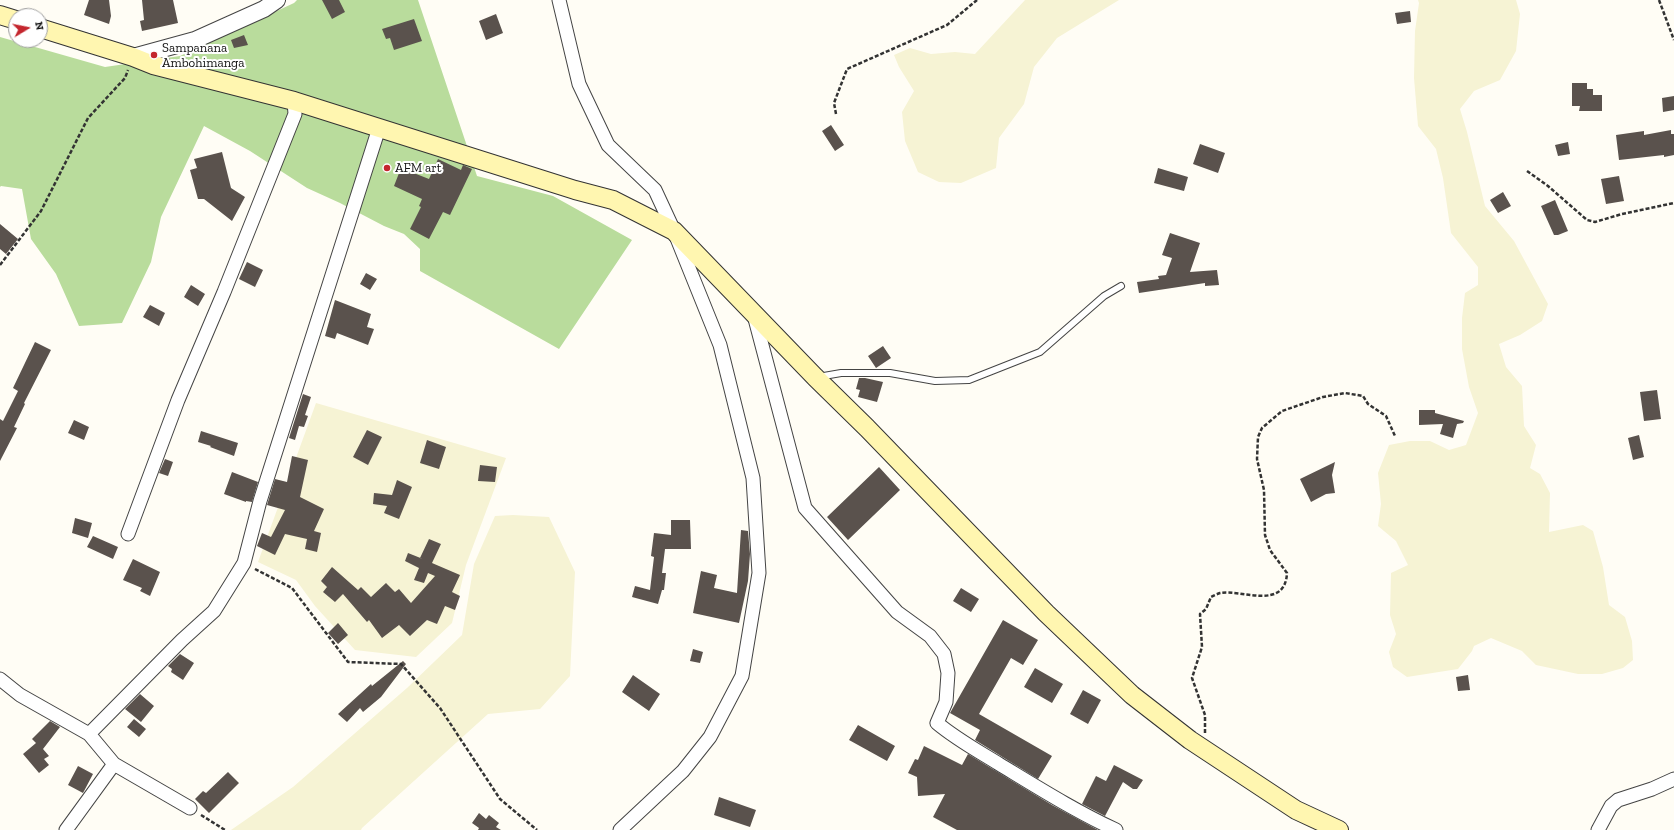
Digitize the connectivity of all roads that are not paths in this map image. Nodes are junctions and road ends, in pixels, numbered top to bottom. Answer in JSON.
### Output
{"nodes":[{"id":1,"x":277,"y":0,"type":"edge"},
{"id":2,"x":559,"y":0,"type":"edge"},
{"id":3,"x":48,"y":30,"type":"edge"},
{"id":4,"x":133,"y":57,"type":"junction"},
{"id":5,"x":294,"y":101,"type":"junction"},
{"id":6,"x":379,"y":128,"type":"junction"},
{"id":7,"x":674,"y":231,"type":"junction"},
{"id":8,"x":1121,"y":286,"type":"dead end"},
{"id":9,"x":753,"y":311,"type":"junction"},
{"id":10,"x":814,"y":377,"type":"junction"},
{"id":11,"x":128,"y":534,"type":"dead end"},
{"id":12,"x":0,"y":679,"type":"edge"},
{"id":13,"x":89,"y":734,"type":"junction"},
{"id":14,"x":114,"y":764,"type":"junction"},
{"id":15,"x":1674,"y":779,"type":"edge"},
{"id":16,"x":190,"y":808,"type":"road end"},
{"id":17,"x":66,"y":830,"type":"edge"},
{"id":18,"x":620,"y":830,"type":"edge"},
{"id":19,"x":1116,"y":830,"type":"edge"},
{"id":20,"x":1339,"y":830,"type":"edge"},
{"id":21,"x":1598,"y":830,"type":"edge"}],
"edges":[{"from":1,"to":4,"type":"street"},
{"from":2,"to":7,"type":"street"},
{"from":3,"to":4,"type":"main road"},
{"from":4,"to":5,"type":"main road"},
{"from":5,"to":6,"type":"main road"},
{"from":5,"to":11,"type":"street"},
{"from":6,"to":7,"type":"main road"},
{"from":6,"to":13,"type":"street"},
{"from":7,"to":9,"type":"main road"},
{"from":7,"to":18,"type":"street"},
{"from":8,"to":10,"type":"lane"},
{"from":9,"to":10,"type":"main road"},
{"from":9,"to":19,"type":"street"},
{"from":10,"to":20,"type":"main road"},
{"from":12,"to":13,"type":"street"},
{"from":13,"to":14,"type":"street"},
{"from":14,"to":16,"type":"street"},
{"from":14,"to":17,"type":"street"},
{"from":15,"to":21,"type":"street"}]}
